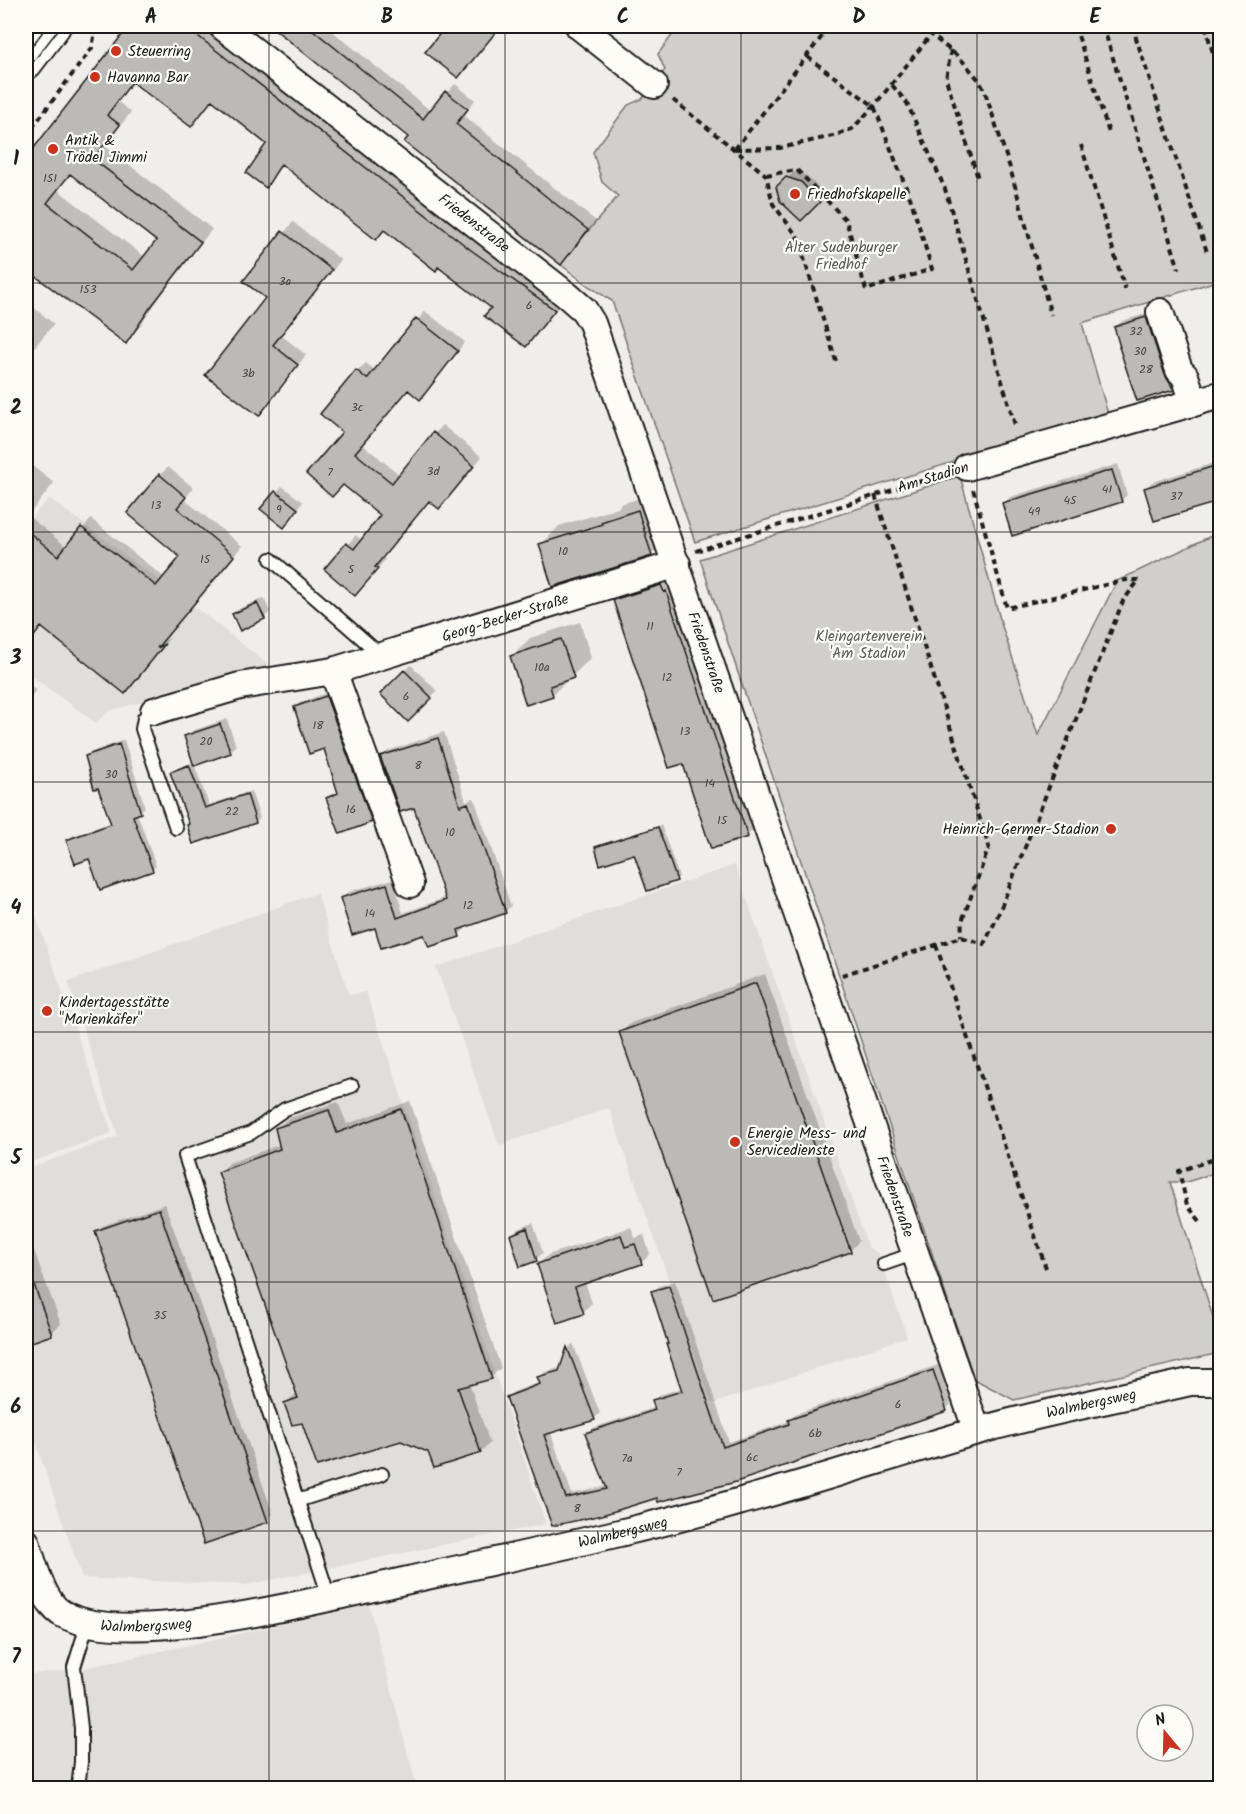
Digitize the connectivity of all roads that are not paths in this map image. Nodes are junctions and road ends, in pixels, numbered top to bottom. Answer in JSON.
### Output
{"nodes":[{"id":1,"x":54,"y":26,"type":"edge"},
{"id":2,"x":222,"y":26,"type":"edge"},
{"id":3,"x":579,"y":26,"type":"edge"},
{"id":4,"x":26,"y":63,"type":"edge"},
{"id":5,"x":654,"y":84,"type":"road end"},
{"id":6,"x":1160,"y":312,"type":"dead end"},
{"id":7,"x":1221,"y":395,"type":"edge"},
{"id":8,"x":1194,"y":403,"type":"junction"},
{"id":9,"x":970,"y":475,"type":"road end"},
{"id":10,"x":271,"y":560,"type":"dead end"},
{"id":11,"x":677,"y":564,"type":"junction"},
{"id":12,"x":383,"y":656,"type":"junction"},
{"id":13,"x":333,"y":671,"type":"junction"},
{"id":14,"x":154,"y":711,"type":"joint"},
{"id":15,"x":176,"y":828,"type":"dead end"},
{"id":16,"x":410,"y":884,"type":"dead end"},
{"id":17,"x":352,"y":1086,"type":"dead end"},
{"id":18,"x":916,"y":1253,"type":"junction"},
{"id":19,"x":884,"y":1264,"type":"dead end"},
{"id":20,"x":1221,"y":1383,"type":"edge"},
{"id":21,"x":977,"y":1431,"type":"junction"},
{"id":22,"x":382,"y":1474,"type":"dead end"},
{"id":23,"x":297,"y":1501,"type":"junction"},
{"id":24,"x":26,"y":1542,"type":"edge"},
{"id":25,"x":329,"y":1597,"type":"junction"},
{"id":26,"x":88,"y":1622,"type":"junction"},
{"id":27,"x":78,"y":1788,"type":"edge"}],
"edges":[{"from":1,"to":4,"type":"street"},
{"from":2,"to":11,"type":"street","name":"Friedenstraße"},
{"from":3,"to":5,"type":"street"},
{"from":6,"to":8,"type":"street"},
{"from":7,"to":8,"type":"street","name":"Am Stadion"},
{"from":8,"to":9,"type":"street","name":"Am Stadion"},
{"from":10,"to":12,"type":"lane"},
{"from":11,"to":12,"type":"street","name":"Georg-Becker-Straße"},
{"from":11,"to":18,"type":"street","name":"Friedenstraße"},
{"from":12,"to":13,"type":"street","name":"Georg-Becker-Straße"},
{"from":13,"to":14,"type":"street","name":"Georg-Becker-Straße"},
{"from":13,"to":16,"type":"street"},
{"from":14,"to":15,"type":"lane"},
{"from":17,"to":23,"type":"lane"},
{"from":18,"to":19,"type":"lane"},
{"from":18,"to":21,"type":"street","name":"Friedenstraße"},
{"from":20,"to":21,"type":"street","name":"Walmbergsweg"},
{"from":21,"to":25,"type":"street","name":"Walmbergsweg"},
{"from":22,"to":23,"type":"lane"},
{"from":23,"to":25,"type":"lane"},
{"from":24,"to":26,"type":"street","name":"Walmbergsweg"},
{"from":25,"to":26,"type":"street","name":"Walmbergsweg"},
{"from":26,"to":27,"type":"lane"}]}
